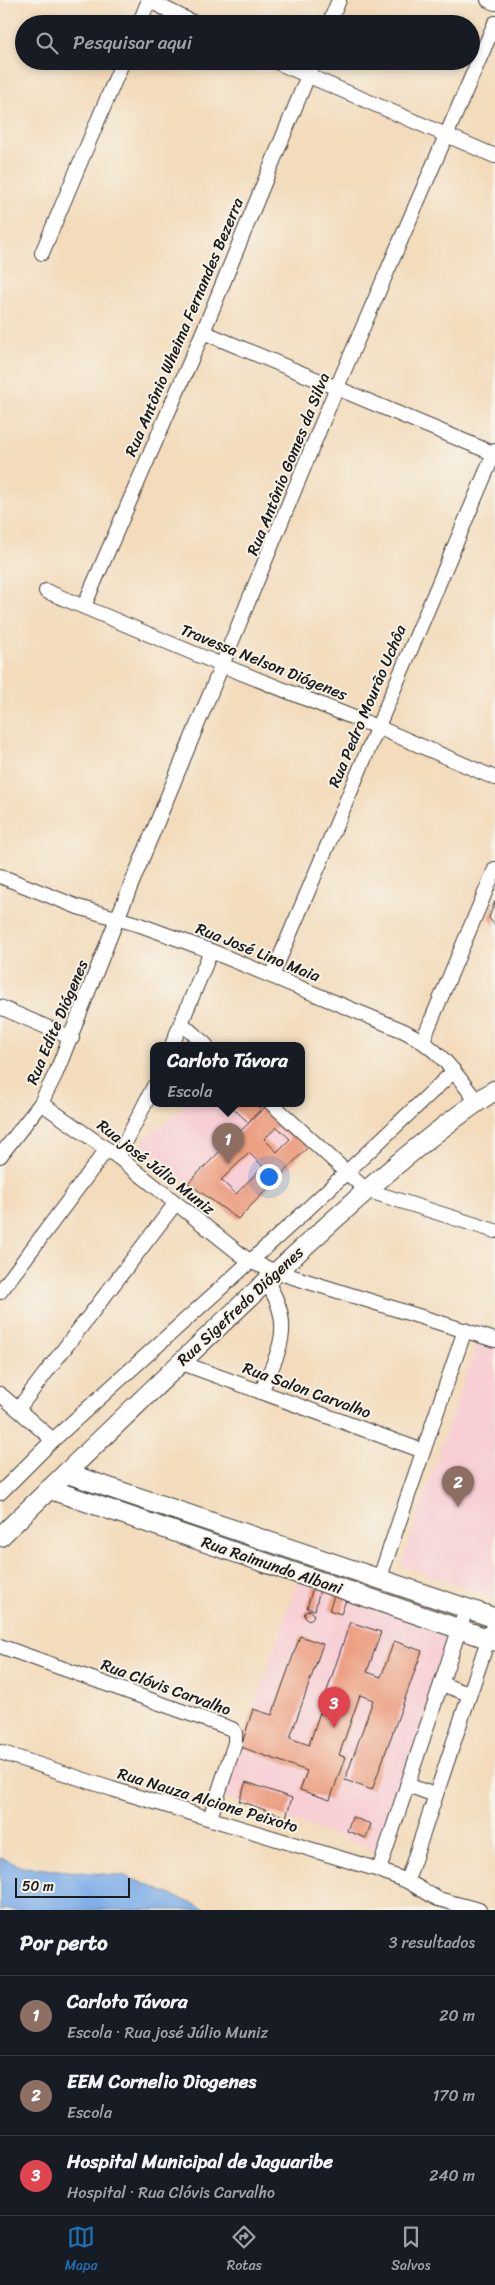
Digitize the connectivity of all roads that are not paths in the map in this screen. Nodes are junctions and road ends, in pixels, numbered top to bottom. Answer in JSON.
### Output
{"nodes":[{"id":1,"x":149,"y":0,"type":"edge"},
{"id":2,"x":339,"y":0,"type":"edge"},
{"id":3,"x":488,"y":0,"type":"edge"},
{"id":4,"x":495,"y":3,"type":"edge"},
{"id":5,"x":142,"y":15,"type":"edge"},
{"id":6,"x":178,"y":15,"type":"edge"},
{"id":7,"x":333,"y":15,"type":"edge"},
{"id":8,"x":495,"y":23,"type":"edge"},
{"id":9,"x":480,"y":58,"type":"edge"},
{"id":10,"x":119,"y":70,"type":"edge"},
{"id":11,"x":293,"y":70,"type":"edge"},
{"id":12,"x":310,"y":70,"type":"edge"},
{"id":13,"x":475,"y":70,"type":"edge"},
{"id":14,"x":307,"y":77,"type":"junction"},
{"id":15,"x":447,"y":134,"type":"junction"},
{"id":16,"x":495,"y":156,"type":"edge"},
{"id":17,"x":42,"y":253,"type":"dead end"},
{"id":18,"x":203,"y":332,"type":"junction"},
{"id":19,"x":338,"y":388,"type":"junction"},
{"id":20,"x":495,"y":453,"type":"edge"},
{"id":21,"x":46,"y":591,"type":"dead end"},
{"id":22,"x":84,"y":606,"type":"junction"},
{"id":23,"x":224,"y":666,"type":"junction"},
{"id":24,"x":377,"y":727,"type":"junction"},
{"id":25,"x":495,"y":778,"type":"edge"},
{"id":26,"x":495,"y":869,"type":"edge"},
{"id":27,"x":0,"y":876,"type":"edge"},
{"id":28,"x":117,"y":919,"type":"junction"},
{"id":29,"x":211,"y":951,"type":"junction"},
{"id":30,"x":272,"y":976,"type":"junction"},
{"id":31,"x":0,"y":1007,"type":"edge"},
{"id":32,"x":181,"y":1023,"type":"junction"},
{"id":33,"x":72,"y":1038,"type":"junction"},
{"id":34,"x":423,"y":1040,"type":"junction"},
{"id":35,"x":173,"y":1042,"type":"edge"},
{"id":36,"x":203,"y":1042,"type":"edge"},
{"id":37,"x":454,"y":1071,"type":"junction"},
{"id":38,"x":495,"y":1090,"type":"edge"},
{"id":39,"x":150,"y":1092,"type":"edge"},
{"id":40,"x":477,"y":1102,"type":"junction"},
{"id":41,"x":41,"y":1103,"type":"junction"},
{"id":42,"x":275,"y":1107,"type":"edge"},
{"id":43,"x":112,"y":1153,"type":"junction"},
{"id":44,"x":0,"y":1156,"type":"edge"},
{"id":45,"x":348,"y":1172,"type":"junction"},
{"id":46,"x":366,"y":1190,"type":"junction"},
{"id":47,"x":175,"y":1204,"type":"junction"},
{"id":48,"x":495,"y":1231,"type":"edge"},
{"id":49,"x":249,"y":1261,"type":"junction"},
{"id":50,"x":272,"y":1277,"type":"junction"},
{"id":51,"x":0,"y":1292,"type":"edge"},
{"id":52,"x":465,"y":1330,"type":"junction"},
{"id":53,"x":495,"y":1340,"type":"edge"},
{"id":54,"x":179,"y":1362,"type":"junction"},
{"id":55,"x":261,"y":1392,"type":"junction"},
{"id":56,"x":0,"y":1394,"type":"edge"},
{"id":57,"x":18,"y":1408,"type":"junction"},
{"id":58,"x":53,"y":1440,"type":"junction"},
{"id":59,"x":423,"y":1451,"type":"junction"},
{"id":60,"x":66,"y":1473,"type":"junction"},
{"id":61,"x":49,"y":1489,"type":"junction"},
{"id":62,"x":0,"y":1493,"type":"edge"},
{"id":63,"x":139,"y":1498,"type":"junction"},
{"id":64,"x":129,"y":1517,"type":"junction"},
{"id":65,"x":0,"y":1537,"type":"edge"},
{"id":66,"x":294,"y":1551,"type":"junction"},
{"id":67,"x":287,"y":1570,"type":"junction"},
{"id":68,"x":379,"y":1580,"type":"junction"},
{"id":69,"x":466,"y":1609,"type":"junction"},
{"id":70,"x":495,"y":1619,"type":"edge"},
{"id":71,"x":459,"y":1629,"type":"junction"},
{"id":72,"x":492,"y":1640,"type":"edge"},
{"id":73,"x":0,"y":1646,"type":"edge"},
{"id":74,"x":441,"y":1684,"type":"junction"},
{"id":75,"x":469,"y":1694,"type":"junction"},
{"id":76,"x":0,"y":1752,"type":"edge"},
{"id":77,"x":407,"y":1785,"type":"junction"},
{"id":78,"x":435,"y":1795,"type":"junction"},
{"id":79,"x":210,"y":1818,"type":"junction"},
{"id":80,"x":379,"y":1870,"type":"junction"},
{"id":81,"x":407,"y":1881,"type":"junction"},
{"id":82,"x":438,"y":1899,"type":"junction"},
{"id":83,"x":448,"y":1910,"type":"edge"},
{"id":84,"x":479,"y":1910,"type":"edge"}],
"edges":[{"from":1,"to":5,"type":"street"},
{"from":1,"to":6,"type":"street"},
{"from":2,"to":7,"type":"street"},
{"from":3,"to":4,"type":"street"},
{"from":8,"to":9,"type":"street","name":"Rua Antônio Gomes da Silva"},
{"from":10,"to":17,"type":"street"},
{"from":11,"to":14,"type":"street"},
{"from":12,"to":14,"type":"street","name":"Rua Antônio Wheima Fernandes Bezerra"},
{"from":13,"to":15,"type":"street","name":"Rua Antônio Gomes da Silva"},
{"from":14,"to":15,"type":"street"},
{"from":14,"to":18,"type":"street","name":"Rua Antônio Wheima Fernandes Bezerra"},
{"from":15,"to":16,"type":"street"},
{"from":15,"to":19,"type":"street","name":"Rua Antônio Gomes da Silva"},
{"from":18,"to":19,"type":"street"},
{"from":18,"to":22,"type":"street","name":"Rua Antônio Wheima Fernandes Bezerra"},
{"from":19,"to":20,"type":"street"},
{"from":19,"to":23,"type":"street","name":"Rua Antônio Gomes da Silva"},
{"from":20,"to":24,"type":"street","name":"Rua Pedro Mourão Uchôa"},
{"from":21,"to":22,"type":"street","name":"Travessa Nelson Diógenes"},
{"from":22,"to":23,"type":"street","name":"Travessa Nelson Diógenes"},
{"from":23,"to":24,"type":"street","name":"Travessa Nelson Diógenes"},
{"from":23,"to":28,"type":"street","name":"Rua Antônio Gomes da Silva"},
{"from":24,"to":25,"type":"street","name":"Travessa Nelson Diógenes"},
{"from":24,"to":30,"type":"street","name":"Rua Pedro Mourão Uchôa"},
{"from":26,"to":34,"type":"street"},
{"from":27,"to":28,"type":"street","name":"Rua José Lino Maia"},
{"from":28,"to":29,"type":"street","name":"Rua José Lino Maia"},
{"from":28,"to":33,"type":"street","name":"Rua Edite Diógenes"},
{"from":29,"to":30,"type":"street","name":"Rua José Lino Maia"},
{"from":29,"to":32,"type":"street"},
{"from":30,"to":34,"type":"street","name":"Rua José Lino Maia"},
{"from":31,"to":33,"type":"street"},
{"from":32,"to":35,"type":"street"},
{"from":32,"to":36,"type":"street"},
{"from":33,"to":41,"type":"street","name":"Rua Edite Diógenes"},
{"from":34,"to":37,"type":"street","name":"Rua José Lino Maia"},
{"from":37,"to":40,"type":"street","name":"Rua José Lino Maia"},
{"from":37,"to":45,"type":"street"},
{"from":38,"to":40,"type":"street","name":"Rua Sigefredo Diógenes"},
{"from":39,"to":43,"type":"street"},
{"from":40,"to":46,"type":"street","name":"Rua Sigefredo Diógenes"},
{"from":41,"to":43,"type":"street","name":"Rua josé Júlio Muniz"},
{"from":41,"to":44,"type":"street","name":"Rua Edite Diógenes"},
{"from":42,"to":45,"type":"street"},
{"from":43,"to":47,"type":"street","name":"Rua josé Júlio Muniz"},
{"from":43,"to":51,"type":"street"},
{"from":45,"to":46,"type":"street"},
{"from":45,"to":49,"type":"street"},
{"from":46,"to":48,"type":"street"},
{"from":46,"to":50,"type":"street","name":"Rua Sigefredo Diógenes"},
{"from":47,"to":49,"type":"street","name":"Rua josé Júlio Muniz"},
{"from":47,"to":57,"type":"street"},
{"from":49,"to":50,"type":"street","name":"Rua josé Júlio Muniz"},
{"from":49,"to":58,"type":"street"},
{"from":50,"to":52,"type":"street","name":"Rua josé Júlio Muniz"},
{"from":50,"to":54,"type":"street","name":"Rua Sigefredo Diógenes"},
{"from":50,"to":55,"type":"street"},
{"from":52,"to":53,"type":"street","name":"Rua josé Júlio Muniz"},
{"from":52,"to":59,"type":"street"},
{"from":54,"to":55,"type":"street","name":"Rua Salon Carvalho"},
{"from":54,"to":60,"type":"street","name":"Rua Sigefredo Diógenes"},
{"from":55,"to":59,"type":"street","name":"Rua Salon Carvalho"},
{"from":56,"to":57,"type":"street"},
{"from":57,"to":58,"type":"street"},
{"from":58,"to":62,"type":"street"},
{"from":59,"to":68,"type":"street"},
{"from":60,"to":61,"type":"street","name":"Rua Sigefredo Diógenes"},
{"from":60,"to":63,"type":"street","name":"Rua Raimundo Albani"},
{"from":61,"to":64,"type":"street","name":"Rua Raimundo Albani"},
{"from":61,"to":65,"type":"street","name":"Rua Sigefredo Diógenes"},
{"from":63,"to":64,"type":"street"},
{"from":63,"to":66,"type":"street","name":"Rua Raimundo Albani"},
{"from":64,"to":67,"type":"street","name":"Rua Raimundo Albani"},
{"from":66,"to":67,"type":"street"},
{"from":66,"to":68,"type":"street","name":"Rua Raimundo Albani"},
{"from":67,"to":71,"type":"street","name":"Rua Raimundo Albani"},
{"from":68,"to":69,"type":"street","name":"Rua Raimundo Albani"},
{"from":69,"to":70,"type":"street","name":"Rua Raimundo Albani"},
{"from":69,"to":71,"type":"street"},
{"from":70,"to":72,"type":"street"},
{"from":71,"to":72,"type":"street","name":"Rua Raimundo Albani"},
{"from":71,"to":74,"type":"street"},
{"from":72,"to":75,"type":"street"},
{"from":73,"to":79,"type":"street","name":"Rua Clóvis Carvalho"},
{"from":74,"to":75,"type":"street"},
{"from":74,"to":77,"type":"street"},
{"from":75,"to":78,"type":"street"},
{"from":76,"to":79,"type":"street","name":"Rua Nauza Alcione Peixoto"},
{"from":77,"to":78,"type":"street"},
{"from":77,"to":80,"type":"street"},
{"from":78,"to":81,"type":"street"},
{"from":79,"to":80,"type":"street","name":"Rua Nauza Alcione Peixoto"},
{"from":80,"to":81,"type":"street","name":"Rua Nauza Alcione Peixoto"},
{"from":81,"to":82,"type":"street","name":"Rua Nauza Alcione Peixoto"},
{"from":82,"to":83,"type":"street"},
{"from":82,"to":84,"type":"street"}]}
